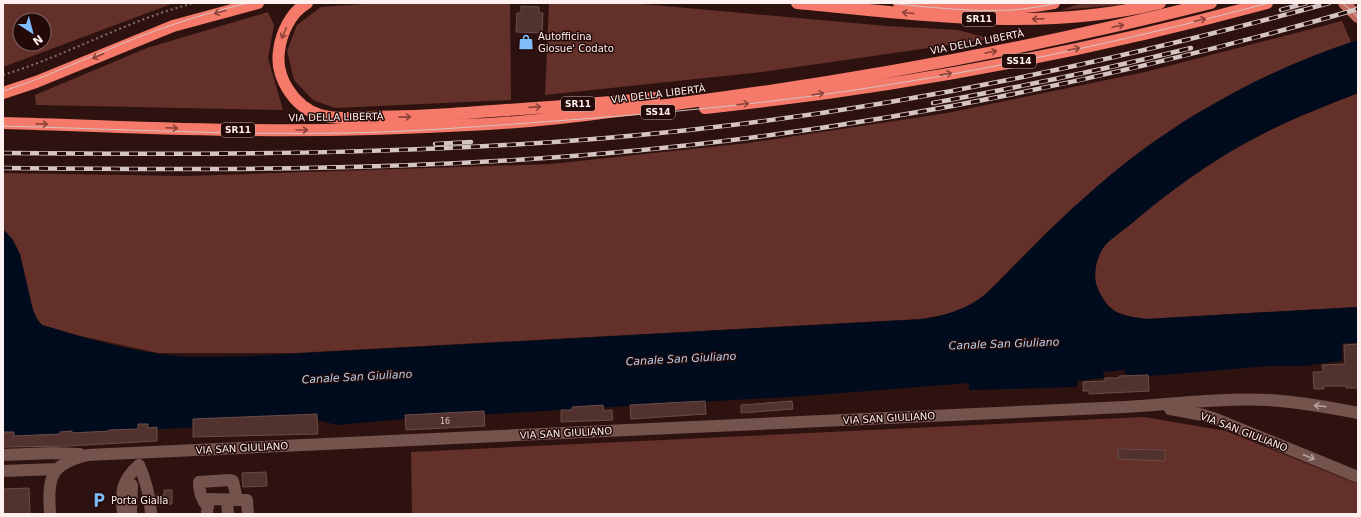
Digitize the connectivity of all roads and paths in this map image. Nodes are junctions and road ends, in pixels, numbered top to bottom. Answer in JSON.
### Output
{"nodes":[{"id":1,"x":194,"y":3,"type":"edge"},
{"id":2,"x":258,"y":3,"type":"edge"},
{"id":3,"x":307,"y":3,"type":"edge"},
{"id":4,"x":797,"y":3,"type":"edge"},
{"id":5,"x":899,"y":3,"type":"edge"},
{"id":6,"x":1054,"y":3,"type":"edge"},
{"id":7,"x":1160,"y":3,"type":"edge"},
{"id":8,"x":1211,"y":3,"type":"edge"},
{"id":9,"x":1344,"y":3,"type":"edge"},
{"id":10,"x":1261,"y":4,"type":"edge"},
{"id":11,"x":1358,"y":17,"type":"edge"},
{"id":12,"x":974,"y":55,"type":"junction"},
{"id":13,"x":3,"y":75,"type":"edge"},
{"id":14,"x":3,"y":93,"type":"edge"},
{"id":15,"x":537,"y":120,"type":"junction"},
{"id":16,"x":3,"y":123,"type":"edge"},
{"id":17,"x":1125,"y":407,"type":"junction"},
{"id":18,"x":1358,"y":413,"type":"edge"},
{"id":19,"x":3,"y":455,"type":"edge"},
{"id":20,"x":88,"y":455,"type":"junction"},
{"id":21,"x":139,"y":465,"type":"junction"},
{"id":22,"x":57,"y":469,"type":"junction"},
{"id":23,"x":3,"y":471,"type":"edge"},
{"id":24,"x":1358,"y":477,"type":"edge"},
{"id":25,"x":147,"y":483,"type":"junction"},
{"id":26,"x":232,"y":500,"type":"junction"},
{"id":27,"x":207,"y":510,"type":"edge"},
{"id":28,"x":50,"y":514,"type":"edge"},
{"id":29,"x":123,"y":514,"type":"edge"},
{"id":30,"x":131,"y":514,"type":"edge"},
{"id":31,"x":146,"y":514,"type":"edge"},
{"id":32,"x":151,"y":514,"type":"edge"},
{"id":33,"x":228,"y":514,"type":"edge"},
{"id":34,"x":248,"y":514,"type":"edge"}],
"edges":[{"from":1,"to":13,"type":"path"},
{"from":2,"to":14,"type":"highway","one_way":true},
{"from":3,"to":12,"type":"highway","number":"SR11","one_way":true},
{"from":7,"to":4,"type":"highway","name":"VIA DELLA LIBERTÀ","number":"SR11","one_way":true},
{"from":5,"to":6,"type":"highway"},
{"from":12,"to":8,"type":"highway","name":"VIA DELLA LIBERTÀ","number":"SR11","one_way":true},
{"from":9,"to":11,"type":"main road"},
{"from":15,"to":10,"type":"highway","number":"SS14","one_way":true},
{"from":12,"to":15,"type":"highway","name":"VIA DELLA LIBERTÀ","number":"SR11"},
{"from":16,"to":15,"type":"highway","name":"VIA DELLA LIBERTÀ","number":"SR11","one_way":true},
{"from":18,"to":17,"type":"street","name":"VIA SAN GIULIANO","one_way":true},
{"from":17,"to":20,"type":"street","name":"VIA SAN GIULIANO"},
{"from":17,"to":24,"type":"street","name":"VIA SAN GIULIANO","one_way":true},
{"from":19,"to":20,"type":"street"},
{"from":20,"to":22,"type":"street","name":"VIA SAN GIULIANO"},
{"from":21,"to":25,"type":"street"},
{"from":21,"to":29,"type":"street"},
{"from":21,"to":30,"type":"street"},
{"from":22,"to":23,"type":"street"},
{"from":22,"to":28,"type":"street"},
{"from":25,"to":31,"type":"street"},
{"from":25,"to":32,"type":"street"},
{"from":26,"to":27,"type":"street"},
{"from":26,"to":27,"type":"street"},
{"from":26,"to":33,"type":"street"},
{"from":26,"to":34,"type":"street"}]}
